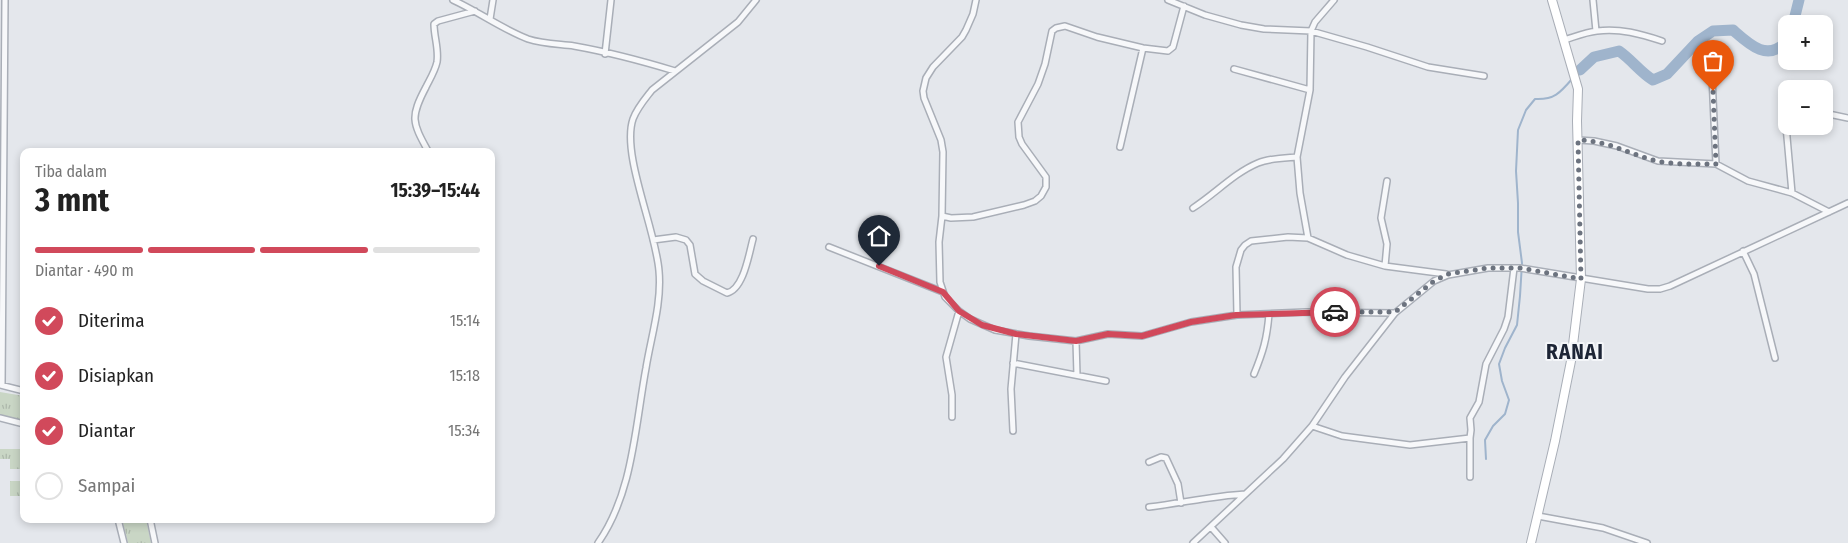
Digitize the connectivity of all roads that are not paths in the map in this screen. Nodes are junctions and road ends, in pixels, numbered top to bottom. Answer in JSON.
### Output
{"nodes":[{"id":1,"x":5,"y":0,"type":"edge"},
{"id":2,"x":453,"y":0,"type":"edge"},
{"id":3,"x":493,"y":0,"type":"edge"},
{"id":4,"x":611,"y":0,"type":"edge"},
{"id":5,"x":756,"y":0,"type":"edge"},
{"id":6,"x":976,"y":0,"type":"edge"},
{"id":7,"x":1168,"y":0,"type":"edge"},
{"id":8,"x":1334,"y":0,"type":"edge"},
{"id":9,"x":1552,"y":0,"type":"edge"},
{"id":10,"x":1593,"y":0,"type":"edge"},
{"id":11,"x":1184,"y":6,"type":"junction"},
{"id":12,"x":476,"y":10,"type":"junction"},
{"id":13,"x":490,"y":19,"type":"junction"},
{"id":14,"x":1311,"y":31,"type":"junction"},
{"id":15,"x":1596,"y":31,"type":"junction"},
{"id":16,"x":1564,"y":40,"type":"junction"},
{"id":17,"x":1662,"y":41,"type":"dead end"},
{"id":18,"x":1143,"y":48,"type":"junction"},
{"id":19,"x":605,"y":54,"type":"junction"},
{"id":20,"x":1711,"y":55,"type":"dead end"},
{"id":21,"x":1234,"y":69,"type":"dead end"},
{"id":22,"x":675,"y":71,"type":"junction"},
{"id":23,"x":1484,"y":76,"type":"dead end"},
{"id":24,"x":1310,"y":90,"type":"junction"},
{"id":25,"x":1833,"y":115,"type":"edge"},
{"id":26,"x":1848,"y":118,"type":"edge"},
{"id":27,"x":1787,"y":135,"type":"edge"},
{"id":28,"x":1578,"y":140,"type":"junction"},
{"id":29,"x":1120,"y":147,"type":"dead end"},
{"id":30,"x":427,"y":148,"type":"edge"},
{"id":31,"x":1297,"y":157,"type":"junction"},
{"id":32,"x":1716,"y":164,"type":"junction"},
{"id":33,"x":1387,"y":181,"type":"dead end"},
{"id":34,"x":1792,"y":193,"type":"junction"},
{"id":35,"x":1848,"y":203,"type":"edge"},
{"id":36,"x":1193,"y":208,"type":"dead end"},
{"id":37,"x":1829,"y":212,"type":"junction"},
{"id":38,"x":942,"y":216,"type":"junction"},
{"id":39,"x":753,"y":238,"type":"dead end"},
{"id":40,"x":1308,"y":238,"type":"junction"},
{"id":41,"x":653,"y":240,"type":"junction"},
{"id":42,"x":829,"y":247,"type":"dead end"},
{"id":43,"x":1743,"y":251,"type":"junction"},
{"id":44,"x":1385,"y":266,"type":"junction"},
{"id":45,"x":1517,"y":268,"type":"junction"},
{"id":46,"x":1448,"y":274,"type":"junction"},
{"id":47,"x":1581,"y":279,"type":"junction"},
{"id":48,"x":943,"y":292,"type":"junction"},
{"id":49,"x":959,"y":311,"type":"junction"},
{"id":50,"x":1395,"y":312,"type":"junction"},
{"id":51,"x":1268,"y":314,"type":"junction"},
{"id":52,"x":1236,"y":315,"type":"junction"},
{"id":53,"x":1016,"y":334,"type":"junction"},
{"id":54,"x":1076,"y":341,"type":"junction"},
{"id":55,"x":1775,"y":358,"type":"dead end"},
{"id":56,"x":1013,"y":363,"type":"junction"},
{"id":57,"x":1254,"y":374,"type":"dead end"},
{"id":58,"x":1077,"y":375,"type":"junction"},
{"id":59,"x":1106,"y":381,"type":"dead end"},
{"id":60,"x":1,"y":385,"type":"edge"},
{"id":61,"x":20,"y":390,"type":"edge"},
{"id":62,"x":952,"y":417,"type":"dead end"},
{"id":63,"x":0,"y":418,"type":"edge"},
{"id":64,"x":20,"y":423,"type":"edge"},
{"id":65,"x":1312,"y":426,"type":"junction"},
{"id":66,"x":1013,"y":431,"type":"dead end"},
{"id":67,"x":1470,"y":438,"type":"junction"},
{"id":68,"x":1149,"y":462,"type":"dead end"},
{"id":69,"x":1470,"y":477,"type":"dead end"},
{"id":70,"x":1246,"y":494,"type":"junction"},
{"id":71,"x":1181,"y":504,"type":"junction"},
{"id":72,"x":1149,"y":507,"type":"dead end"},
{"id":73,"x":1538,"y":516,"type":"junction"},
{"id":74,"x":119,"y":523,"type":"edge"},
{"id":75,"x":151,"y":523,"type":"edge"},
{"id":76,"x":1211,"y":527,"type":"junction"},
{"id":77,"x":124,"y":543,"type":"edge"},
{"id":78,"x":155,"y":543,"type":"edge"},
{"id":79,"x":598,"y":543,"type":"edge"},
{"id":80,"x":1193,"y":543,"type":"edge"},
{"id":81,"x":1225,"y":543,"type":"edge"},
{"id":82,"x":1531,"y":543,"type":"edge"},
{"id":83,"x":1647,"y":543,"type":"edge"}],
"edges":[{"from":1,"to":60,"type":"street"},
{"from":2,"to":12,"type":"street"},
{"from":3,"to":13,"type":"street"},
{"from":4,"to":19,"type":"street"},
{"from":5,"to":22,"type":"street"},
{"from":6,"to":38,"type":"street"},
{"from":7,"to":11,"type":"street"},
{"from":8,"to":14,"type":"street"},
{"from":9,"to":16,"type":"street"},
{"from":10,"to":15,"type":"street"},
{"from":11,"to":14,"type":"street"},
{"from":11,"to":18,"type":"street"},
{"from":12,"to":13,"type":"street"},
{"from":12,"to":30,"type":"street"},
{"from":13,"to":19,"type":"street"},
{"from":14,"to":23,"type":"street"},
{"from":14,"to":24,"type":"street"},
{"from":15,"to":16,"type":"street"},
{"from":15,"to":17,"type":"street"},
{"from":16,"to":28,"type":"street"},
{"from":18,"to":29,"type":"street"},
{"from":18,"to":38,"type":"street"},
{"from":19,"to":22,"type":"street"},
{"from":20,"to":32,"type":"street"},
{"from":21,"to":24,"type":"street"},
{"from":22,"to":41,"type":"street"},
{"from":24,"to":31,"type":"street"},
{"from":25,"to":26,"type":"street"},
{"from":27,"to":34,"type":"street"},
{"from":28,"to":32,"type":"street"},
{"from":28,"to":47,"type":"street"},
{"from":31,"to":36,"type":"street"},
{"from":31,"to":40,"type":"street"},
{"from":32,"to":34,"type":"street"},
{"from":33,"to":44,"type":"street"},
{"from":34,"to":37,"type":"street"},
{"from":35,"to":37,"type":"street"},
{"from":37,"to":43,"type":"street"},
{"from":38,"to":48,"type":"street"},
{"from":39,"to":41,"type":"street"},
{"from":40,"to":44,"type":"street"},
{"from":40,"to":52,"type":"street"},
{"from":41,"to":79,"type":"street"},
{"from":42,"to":48,"type":"street"},
{"from":43,"to":47,"type":"street"},
{"from":43,"to":55,"type":"street"},
{"from":44,"to":46,"type":"street"},
{"from":45,"to":46,"type":"street"},
{"from":45,"to":47,"type":"street"},
{"from":45,"to":67,"type":"street"},
{"from":46,"to":50,"type":"street"},
{"from":47,"to":73,"type":"street"},
{"from":48,"to":49,"type":"street"},
{"from":49,"to":53,"type":"street"},
{"from":49,"to":62,"type":"street"},
{"from":50,"to":51,"type":"street"},
{"from":50,"to":65,"type":"street"},
{"from":51,"to":52,"type":"street"},
{"from":51,"to":57,"type":"street"},
{"from":52,"to":54,"type":"street"},
{"from":53,"to":54,"type":"street"},
{"from":53,"to":56,"type":"street"},
{"from":54,"to":58,"type":"street"},
{"from":56,"to":58,"type":"street"},
{"from":56,"to":66,"type":"street"},
{"from":58,"to":59,"type":"street"},
{"from":60,"to":61,"type":"street"},
{"from":63,"to":64,"type":"street"},
{"from":65,"to":67,"type":"street"},
{"from":65,"to":70,"type":"street"},
{"from":67,"to":69,"type":"street"},
{"from":68,"to":71,"type":"street"},
{"from":70,"to":71,"type":"street"},
{"from":70,"to":76,"type":"street"},
{"from":71,"to":72,"type":"street"},
{"from":73,"to":82,"type":"street"},
{"from":73,"to":83,"type":"street"},
{"from":74,"to":77,"type":"street"},
{"from":75,"to":78,"type":"street"},
{"from":76,"to":80,"type":"street"},
{"from":76,"to":81,"type":"street"}]}
